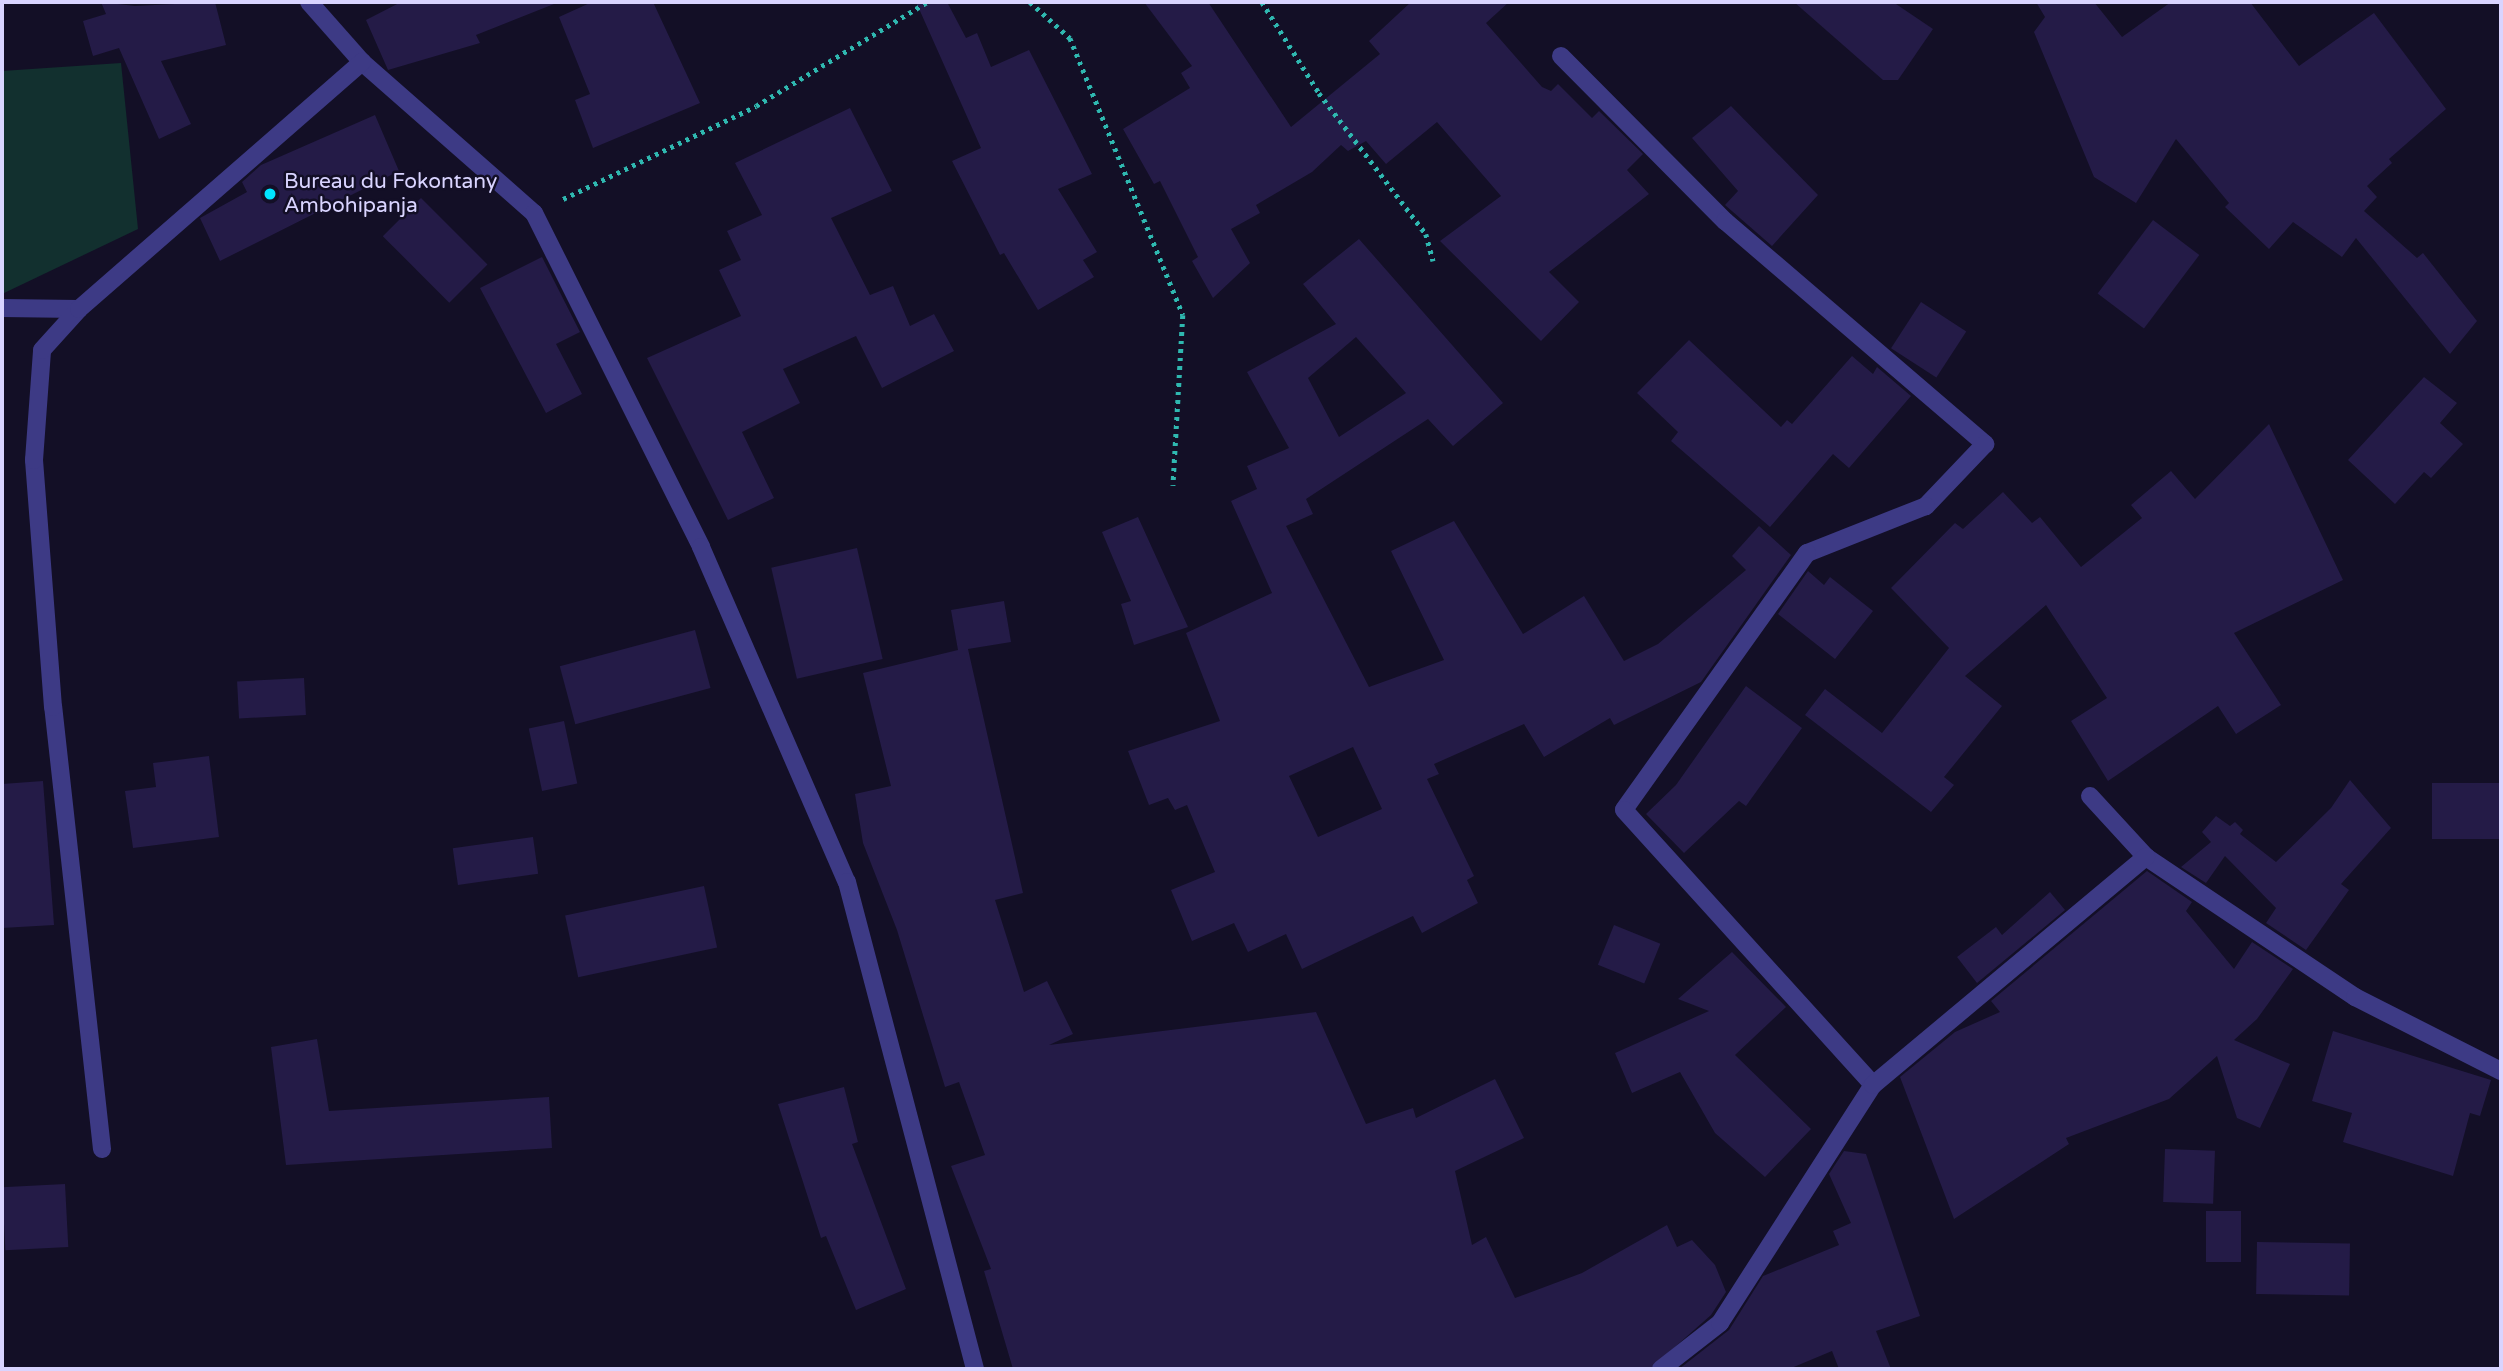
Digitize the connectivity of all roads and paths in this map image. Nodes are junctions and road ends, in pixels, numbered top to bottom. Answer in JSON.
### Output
{"nodes":[{"id":1,"x":309,"y":2,"type":"edge"},
{"id":2,"x":927,"y":2,"type":"edge"},
{"id":3,"x":1030,"y":2,"type":"edge"},
{"id":4,"x":1262,"y":2,"type":"edge"},
{"id":5,"x":1561,"y":56,"type":"dead end"},
{"id":6,"x":362,"y":62,"type":"junction"},
{"id":7,"x":534,"y":213,"type":"junction"},
{"id":8,"x":1433,"y":261,"type":"dead end"},
{"id":9,"x":2,"y":308,"type":"edge"},
{"id":10,"x":79,"y":309,"type":"junction"},
{"id":11,"x":1173,"y":486,"type":"dead end"},
{"id":12,"x":2090,"y":796,"type":"dead end"},
{"id":13,"x":2146,"y":857,"type":"junction"},
{"id":14,"x":2501,"y":1071,"type":"edge"},
{"id":15,"x":1873,"y":1085,"type":"junction"},
{"id":16,"x":102,"y":1149,"type":"dead end"},
{"id":17,"x":975,"y":1369,"type":"edge"},
{"id":18,"x":1661,"y":1369,"type":"edge"}],
"edges":[{"from":1,"to":6,"type":"street"},
{"from":2,"to":7,"type":"path"},
{"from":3,"to":11,"type":"path"},
{"from":4,"to":8,"type":"path"},
{"from":5,"to":15,"type":"street"},
{"from":6,"to":7,"type":"street"},
{"from":6,"to":10,"type":"street"},
{"from":7,"to":17,"type":"street"},
{"from":9,"to":10,"type":"street"},
{"from":10,"to":16,"type":"street"},
{"from":12,"to":13,"type":"street"},
{"from":13,"to":14,"type":"street"},
{"from":13,"to":15,"type":"street"},
{"from":15,"to":18,"type":"street"}]}
